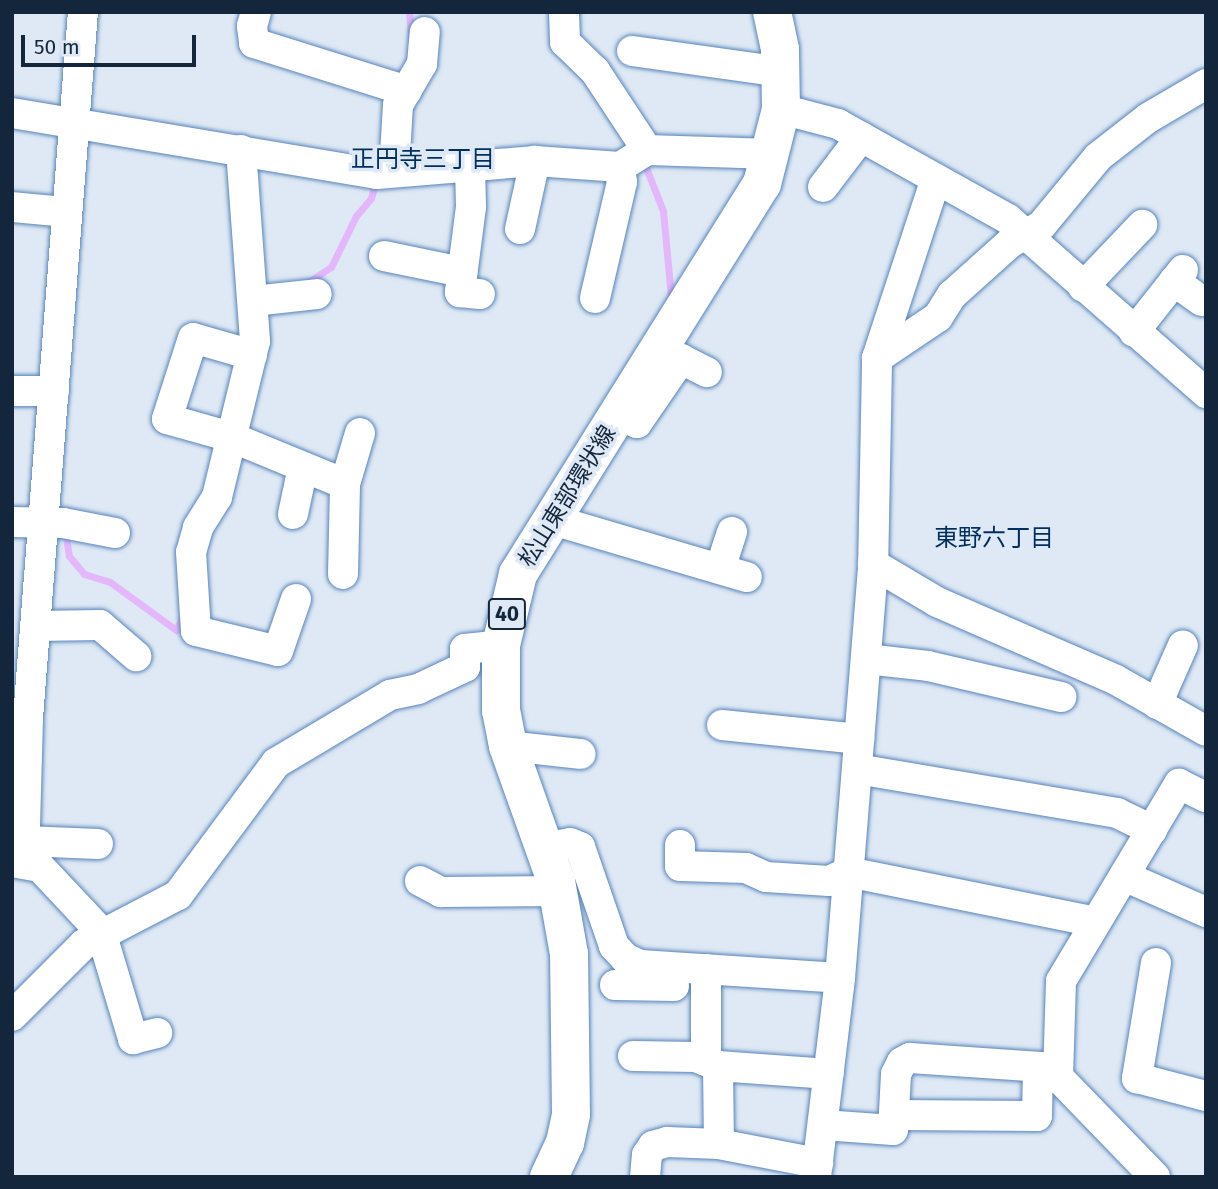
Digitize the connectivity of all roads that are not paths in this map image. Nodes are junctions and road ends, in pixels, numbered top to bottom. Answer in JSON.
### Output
{"nodes":[{"id":1,"x":83,"y":12,"type":"edge"},
{"id":2,"x":256,"y":12,"type":"edge"},
{"id":3,"x":564,"y":12,"type":"edge"},
{"id":4,"x":772,"y":12,"type":"edge"},
{"id":5,"x":425,"y":32,"type":"dead end"},
{"id":6,"x":632,"y":51,"type":"dead end"},
{"id":7,"x":1206,"y":84,"type":"edge"},
{"id":8,"x":781,"y":90,"type":"junction"},
{"id":9,"x":407,"y":91,"type":"junction"},
{"id":10,"x":12,"y":113,"type":"edge"},
{"id":11,"x":72,"y":124,"type":"junction"},
{"id":12,"x":861,"y":137,"type":"junction"},
{"id":13,"x":241,"y":150,"type":"junction"},
{"id":14,"x":647,"y":150,"type":"junction"},
{"id":15,"x":773,"y":154,"type":"junction"},
{"id":16,"x":535,"y":161,"type":"junction"},
{"id":17,"x":471,"y":166,"type":"junction"},
{"id":18,"x":620,"y":167,"type":"junction"},
{"id":19,"x":394,"y":172,"type":"junction"},
{"id":20,"x":936,"y":179,"type":"junction"},
{"id":21,"x":823,"y":187,"type":"dead end"},
{"id":22,"x":12,"y":207,"type":"edge"},
{"id":23,"x":66,"y":212,"type":"junction"},
{"id":24,"x":1142,"y":225,"type":"dead end"},
{"id":25,"x":520,"y":229,"type":"dead end"},
{"id":26,"x":1025,"y":235,"type":"junction"},
{"id":27,"x":384,"y":256,"type":"dead end"},
{"id":28,"x":1083,"y":287,"type":"junction"},
{"id":29,"x":317,"y":293,"type":"dead end"},
{"id":30,"x":596,"y":298,"type":"dead end"},
{"id":31,"x":253,"y":301,"type":"junction"},
{"id":32,"x":1202,"y":301,"type":"dead end"},
{"id":33,"x":1134,"y":332,"type":"junction"},
{"id":34,"x":252,"y":355,"type":"junction"},
{"id":35,"x":877,"y":358,"type":"junction"},
{"id":36,"x":707,"y":372,"type":"dead end"},
{"id":37,"x":12,"y":391,"type":"edge"},
{"id":38,"x":54,"y":391,"type":"junction"},
{"id":39,"x":1206,"y":393,"type":"edge"},
{"id":40,"x":619,"y":414,"type":"junction"},
{"id":41,"x":360,"y":433,"type":"dead end"},
{"id":42,"x":231,"y":437,"type":"junction"},
{"id":43,"x":303,"y":467,"type":"junction"},
{"id":44,"x":345,"y":484,"type":"junction"},
{"id":45,"x":293,"y":514,"type":"dead end"},
{"id":46,"x":552,"y":520,"type":"junction"},
{"id":47,"x":12,"y":522,"type":"edge"},
{"id":48,"x":45,"y":522,"type":"junction"},
{"id":49,"x":732,"y":532,"type":"dead end"},
{"id":50,"x":115,"y":533,"type":"dead end"},
{"id":51,"x":873,"y":564,"type":"junction"},
{"id":52,"x":343,"y":574,"type":"dead end"},
{"id":53,"x":296,"y":599,"type":"dead end"},
{"id":54,"x":36,"y":626,"type":"junction"},
{"id":55,"x":500,"y":645,"type":"junction"},
{"id":56,"x":1183,"y":645,"type":"dead end"},
{"id":57,"x":136,"y":656,"type":"dead end"},
{"id":58,"x":866,"y":659,"type":"junction"},
{"id":59,"x":1061,"y":697,"type":"dead end"},
{"id":60,"x":1157,"y":704,"type":"junction"},
{"id":61,"x":20,"y":717,"type":"edge"},
{"id":62,"x":722,"y":725,"type":"dead end"},
{"id":63,"x":1206,"y":732,"type":"edge"},
{"id":64,"x":859,"y":739,"type":"junction"},
{"id":65,"x":508,"y":746,"type":"junction"},
{"id":66,"x":581,"y":754,"type":"dead end"},
{"id":67,"x":857,"y":769,"type":"junction"},
{"id":68,"x":1206,"y":797,"type":"edge"},
{"id":69,"x":1152,"y":830,"type":"junction"},
{"id":70,"x":98,"y":844,"type":"dead end"},
{"id":71,"x":680,"y":845,"type":"dead end"},
{"id":72,"x":546,"y":847,"type":"junction"},
{"id":73,"x":20,"y":855,"type":"edge"},
{"id":74,"x":848,"y":872,"type":"junction"},
{"id":75,"x":1124,"y":876,"type":"junction"},
{"id":76,"x":420,"y":881,"type":"dead end"},
{"id":77,"x":559,"y":891,"type":"junction"},
{"id":78,"x":1206,"y":912,"type":"edge"},
{"id":79,"x":1096,"y":922,"type":"junction"},
{"id":80,"x":101,"y":932,"type":"junction"},
{"id":81,"x":1156,"y":963,"type":"dead end"},
{"id":82,"x":706,"y":978,"type":"junction"},
{"id":83,"x":840,"y":978,"type":"junction"},
{"id":84,"x":615,"y":985,"type":"dead end"},
{"id":85,"x":12,"y":1016,"type":"edge"},
{"id":86,"x":157,"y":1033,"type":"dead end"},
{"id":87,"x":633,"y":1056,"type":"dead end"},
{"id":88,"x":712,"y":1063,"type":"junction"},
{"id":89,"x":1046,"y":1068,"type":"junction"},
{"id":90,"x":829,"y":1074,"type":"junction"},
{"id":91,"x":1206,"y":1096,"type":"edge"},
{"id":92,"x":894,"y":1115,"type":"junction"},
{"id":93,"x":823,"y":1125,"type":"junction"},
{"id":94,"x":719,"y":1144,"type":"junction"},
{"id":95,"x":1127,"y":1164,"type":"edge"},
{"id":96,"x":806,"y":1169,"type":"edge"},
{"id":97,"x":549,"y":1177,"type":"edge"},
{"id":98,"x":645,"y":1177,"type":"edge"},
{"id":99,"x":1155,"y":1177,"type":"edge"}],
"edges":[{"from":1,"to":11,"type":"street"},
{"from":2,"to":9,"type":"street"},
{"from":3,"to":14,"type":"street"},
{"from":4,"to":8,"type":"main road","name":"松山東部環状線","number":"40"},
{"from":5,"to":9,"type":"street"},
{"from":6,"to":8,"type":"street"},
{"from":7,"to":26,"type":"street"},
{"from":8,"to":12,"type":"street"},
{"from":8,"to":15,"type":"main road","name":"松山東部環状線","number":"40"},
{"from":9,"to":19,"type":"street"},
{"from":10,"to":11,"type":"street"},
{"from":11,"to":13,"type":"street"},
{"from":11,"to":23,"type":"street"},
{"from":12,"to":20,"type":"street"},
{"from":12,"to":21,"type":"street"},
{"from":13,"to":19,"type":"street"},
{"from":13,"to":31,"type":"street"},
{"from":14,"to":15,"type":"street"},
{"from":14,"to":18,"type":"street"},
{"from":15,"to":40,"type":"main road","name":"松山東部環状線","number":"40"},
{"from":16,"to":17,"type":"street"},
{"from":16,"to":18,"type":"street"},
{"from":16,"to":25,"type":"street"},
{"from":17,"to":19,"type":"street"},
{"from":17,"to":27,"type":"street"},
{"from":18,"to":30,"type":"street"},
{"from":20,"to":26,"type":"street"},
{"from":20,"to":35,"type":"street"},
{"from":22,"to":23,"type":"street"},
{"from":23,"to":38,"type":"street"},
{"from":24,"to":28,"type":"street"},
{"from":26,"to":28,"type":"street"},
{"from":26,"to":35,"type":"street"},
{"from":28,"to":33,"type":"street"},
{"from":29,"to":31,"type":"street"},
{"from":31,"to":34,"type":"street"},
{"from":32,"to":33,"type":"street"},
{"from":33,"to":39,"type":"street"},
{"from":34,"to":42,"type":"street"},
{"from":34,"to":42,"type":"street"},
{"from":35,"to":51,"type":"street"},
{"from":36,"to":40,"type":"street"},
{"from":37,"to":38,"type":"street"},
{"from":38,"to":48,"type":"street"},
{"from":40,"to":46,"type":"main road","name":"松山東部環状線","number":"40"},
{"from":41,"to":44,"type":"street"},
{"from":42,"to":43,"type":"street"},
{"from":42,"to":53,"type":"street"},
{"from":43,"to":44,"type":"street"},
{"from":43,"to":45,"type":"street"},
{"from":44,"to":52,"type":"street"},
{"from":46,"to":49,"type":"street"},
{"from":46,"to":55,"type":"main road","name":"松山東部環状線","number":"40"},
{"from":47,"to":48,"type":"street"},
{"from":48,"to":50,"type":"street"},
{"from":48,"to":54,"type":"street"},
{"from":51,"to":58,"type":"street"},
{"from":51,"to":60,"type":"street"},
{"from":54,"to":57,"type":"street"},
{"from":54,"to":61,"type":"street"},
{"from":55,"to":65,"type":"main road","name":"松山東部環状線","number":"40"},
{"from":55,"to":80,"type":"street"},
{"from":56,"to":60,"type":"street"},
{"from":58,"to":59,"type":"street"},
{"from":58,"to":64,"type":"street"},
{"from":60,"to":63,"type":"street"},
{"from":61,"to":73,"type":"street"},
{"from":62,"to":64,"type":"street"},
{"from":64,"to":67,"type":"street"},
{"from":65,"to":66,"type":"street"},
{"from":65,"to":72,"type":"main road","name":"松山東部環状線","number":"40"},
{"from":67,"to":69,"type":"street"},
{"from":67,"to":74,"type":"street"},
{"from":68,"to":69,"type":"street"},
{"from":69,"to":75,"type":"street"},
{"from":70,"to":73,"type":"street"},
{"from":71,"to":74,"type":"street"},
{"from":72,"to":77,"type":"main road","name":"松山東部環状線","number":"40"},
{"from":72,"to":82,"type":"street"},
{"from":73,"to":80,"type":"street"},
{"from":74,"to":79,"type":"street"},
{"from":74,"to":83,"type":"street"},
{"from":75,"to":78,"type":"street"},
{"from":75,"to":79,"type":"street"},
{"from":76,"to":77,"type":"street"},
{"from":77,"to":97,"type":"main road","name":"松山東部環状線","number":"40"},
{"from":79,"to":89,"type":"street"},
{"from":80,"to":85,"type":"street"},
{"from":80,"to":86,"type":"street"},
{"from":81,"to":91,"type":"street"},
{"from":82,"to":83,"type":"street"},
{"from":82,"to":84,"type":"street"},
{"from":82,"to":88,"type":"street"},
{"from":83,"to":90,"type":"street"},
{"from":87,"to":88,"type":"street"},
{"from":88,"to":90,"type":"street"},
{"from":88,"to":94,"type":"street"},
{"from":89,"to":92,"type":"street"},
{"from":89,"to":92,"type":"street"},
{"from":89,"to":95,"type":"street"},
{"from":90,"to":93,"type":"street"},
{"from":92,"to":93,"type":"street"},
{"from":93,"to":96,"type":"street"},
{"from":94,"to":96,"type":"street"},
{"from":94,"to":98,"type":"street"},
{"from":95,"to":99,"type":"street"}]}
